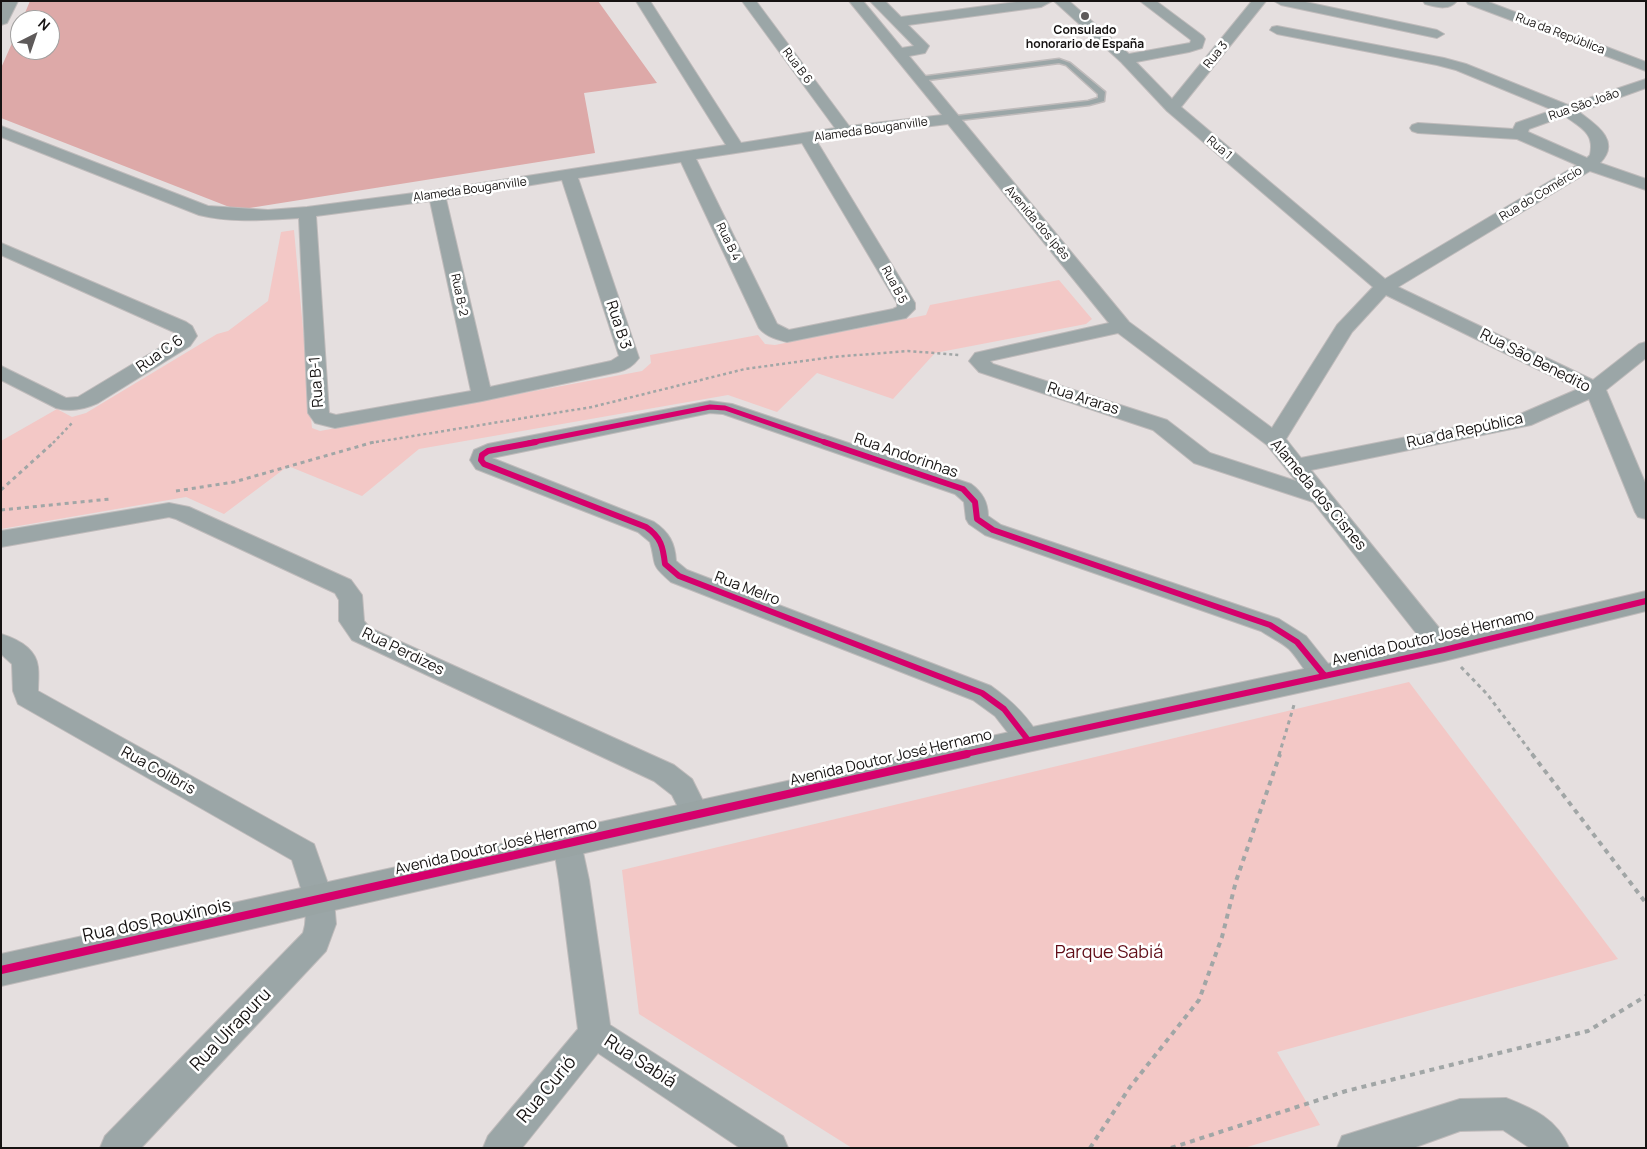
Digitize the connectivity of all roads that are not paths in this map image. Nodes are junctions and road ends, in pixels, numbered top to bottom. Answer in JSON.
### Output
{"nodes":[{"id":1,"x":643,"y":1,"type":"edge"},
{"id":2,"x":749,"y":1,"type":"edge"},
{"id":3,"x":856,"y":1,"type":"edge"},
{"id":4,"x":877,"y":1,"type":"edge"},
{"id":5,"x":1045,"y":1,"type":"edge"},
{"id":6,"x":1061,"y":1,"type":"edge"},
{"id":7,"x":1147,"y":1,"type":"edge"},
{"id":8,"x":1259,"y":1,"type":"edge"},
{"id":9,"x":1281,"y":1,"type":"edge"},
{"id":10,"x":1430,"y":1,"type":"edge"},
{"id":11,"x":1450,"y":1,"type":"edge"},
{"id":12,"x":1473,"y":1,"type":"edge"},
{"id":13,"x":897,"y":22,"type":"junction"},
{"id":14,"x":1277,"y":30,"type":"dead end"},
{"id":15,"x":1437,"y":34,"type":"dead end"},
{"id":16,"x":898,"y":53,"type":"junction"},
{"id":17,"x":1126,"y":59,"type":"junction"},
{"id":18,"x":1646,"y":67,"type":"edge"},
{"id":19,"x":920,"y":79,"type":"junction"},
{"id":20,"x":1646,"y":83,"type":"edge"},
{"id":21,"x":1172,"y":108,"type":"junction"},
{"id":22,"x":1567,"y":110,"type":"junction"},
{"id":23,"x":951,"y":119,"type":"junction"},
{"id":24,"x":1418,"y":128,"type":"dead end"},
{"id":25,"x":1521,"y":130,"type":"junction"},
{"id":26,"x":1,"y":131,"type":"edge"},
{"id":27,"x":846,"y":131,"type":"junction"},
{"id":28,"x":807,"y":138,"type":"junction"},
{"id":29,"x":737,"y":149,"type":"junction"},
{"id":30,"x":687,"y":157,"type":"junction"},
{"id":31,"x":1589,"y":165,"type":"junction"},
{"id":32,"x":569,"y":175,"type":"junction"},
{"id":33,"x":1646,"y":185,"type":"edge"},
{"id":34,"x":438,"y":195,"type":"junction"},
{"id":35,"x":308,"y":212,"type":"junction"},
{"id":36,"x":1,"y":248,"type":"edge"},
{"id":37,"x":1384,"y":287,"type":"junction"},
{"id":38,"x":1122,"y":326,"type":"junction"},
{"id":39,"x":769,"y":328,"type":"joint"},
{"id":40,"x":1646,"y":348,"type":"edge"},
{"id":41,"x":1,"y":372,"type":"edge"},
{"id":42,"x":1595,"y":389,"type":"junction"},
{"id":43,"x":482,"y":394,"type":"junction"},
{"id":44,"x":1275,"y":440,"type":"junction"},
{"id":45,"x":488,"y":451,"type":"joint"},
{"id":46,"x":1296,"y":466,"type":"junction"},
{"id":47,"x":1321,"y":497,"type":"junction"},
{"id":48,"x":1646,"y":512,"type":"edge"},
{"id":49,"x":1,"y":538,"type":"edge"},
{"id":50,"x":1646,"y":601,"type":"edge"},
{"id":51,"x":1,"y":643,"type":"edge"},
{"id":52,"x":1444,"y":650,"type":"junction"},
{"id":53,"x":1312,"y":678,"type":"junction"},
{"id":54,"x":1028,"y":740,"type":"junction"},
{"id":55,"x":696,"y":815,"type":"junction"},
{"id":56,"x":567,"y":843,"type":"junction"},
{"id":57,"x":318,"y":901,"type":"junction"},
{"id":58,"x":1,"y":970,"type":"edge"},
{"id":59,"x":595,"y":1033,"type":"junction"},
{"id":60,"x":1546,"y":1140,"type":"edge"},
{"id":61,"x":1393,"y":1143,"type":"edge"},
{"id":62,"x":117,"y":1148,"type":"edge"},
{"id":63,"x":500,"y":1148,"type":"edge"},
{"id":64,"x":771,"y":1148,"type":"edge"},
{"id":65,"x":1354,"y":1148,"type":"edge"}],
"edges":[{"from":1,"to":29,"type":"street"},
{"from":2,"to":27,"type":"street","name":"Rua B 6"},
{"from":3,"to":16,"type":"street"},
{"from":4,"to":13,"type":"street"},
{"from":5,"to":13,"type":"street"},
{"from":6,"to":17,"type":"street","name":"Rua 1"},
{"from":7,"to":17,"type":"street"},
{"from":8,"to":21,"type":"street","name":"Rua 3"},
{"from":9,"to":15,"type":"street"},
{"from":10,"to":11,"type":"street"},
{"from":12,"to":18,"type":"street","name":"Rua da República"},
{"from":13,"to":16,"type":"street"},
{"from":14,"to":22,"type":"street","name":"Rua do Comércio"},
{"from":16,"to":19,"type":"street"},
{"from":17,"to":21,"type":"street","name":"Rua 1"},
{"from":19,"to":23,"type":"street"},
{"from":19,"to":23,"type":"lane"},
{"from":20,"to":22,"type":"street","name":"Rua São João"},
{"from":21,"to":37,"type":"street","name":"Rua 1"},
{"from":22,"to":25,"type":"street","name":"Rua São João"},
{"from":22,"to":31,"type":"street","name":"Rua do Comércio"},
{"from":23,"to":27,"type":"street","name":"Alameda Bouganville"},
{"from":23,"to":38,"type":"street","name":"Avenida dos Ipês"},
{"from":24,"to":25,"type":"street"},
{"from":25,"to":31,"type":"street"},
{"from":26,"to":35,"type":"street","name":"Alameda Bouganville"},
{"from":27,"to":28,"type":"street","name":"Alameda Bouganville"},
{"from":28,"to":29,"type":"street","name":"Alameda Bouganville"},
{"from":28,"to":39,"type":"street","name":"Rua B 5"},
{"from":29,"to":30,"type":"street","name":"Alameda Bouganville"},
{"from":30,"to":32,"type":"street","name":"Alameda Bouganville"},
{"from":30,"to":39,"type":"street","name":"Rua B 4"},
{"from":31,"to":33,"type":"street"},
{"from":31,"to":37,"type":"street","name":"Rua do Comércio"},
{"from":32,"to":34,"type":"street","name":"Alameda Bouganville"},
{"from":32,"to":43,"type":"street","name":"Rua B 3"},
{"from":34,"to":35,"type":"street","name":"Alameda Bouganville"},
{"from":34,"to":43,"type":"street","name":"Rua B-2"},
{"from":35,"to":43,"type":"street","name":"Rua B-1"},
{"from":36,"to":41,"type":"street","name":"Rua C 6"},
{"from":37,"to":42,"type":"street","name":"Rua São Benedito"},
{"from":37,"to":44,"type":"street","name":"Rua do Comércio"},
{"from":38,"to":44,"type":"street","name":"Alameda dos Cisnes"},
{"from":38,"to":47,"type":"street","name":"Rua Araras"},
{"from":40,"to":42,"type":"street","name":"Rua da República"},
{"from":42,"to":46,"type":"street","name":"Rua da República"},
{"from":42,"to":48,"type":"street","name":"Rua São Benedito"},
{"from":44,"to":46,"type":"street","name":"Alameda dos Cisnes"},
{"from":45,"to":53,"type":"street","name":"Rua Andorinhas"},
{"from":45,"to":54,"type":"street","name":"Rua Melro"},
{"from":46,"to":47,"type":"street","name":"Alameda dos Cisnes"},
{"from":47,"to":52,"type":"street","name":"Alameda dos Cisnes"},
{"from":49,"to":55,"type":"street","name":"Rua Perdizes"},
{"from":50,"to":52,"type":"street","name":"Avenida Doutor José Hernamo"},
{"from":51,"to":57,"type":"street","name":"Rua Colibris"},
{"from":52,"to":53,"type":"street","name":"Avenida Doutor José Hernamo"},
{"from":53,"to":54,"type":"street","name":"Avenida Doutor José Hernamo"},
{"from":54,"to":55,"type":"street","name":"Avenida Doutor José Hernamo"},
{"from":55,"to":56,"type":"street","name":"Avenida Doutor José Hernamo"},
{"from":56,"to":57,"type":"street","name":"Avenida Doutor José Hernamo"},
{"from":56,"to":59,"type":"street","name":"Rua Sabiá"},
{"from":57,"to":58,"type":"street","name":"Rua dos Rouxinois"},
{"from":57,"to":62,"type":"street","name":"Rua Uirapuru"},
{"from":59,"to":63,"type":"street","name":"Rua Curió"},
{"from":59,"to":64,"type":"street","name":"Rua Sabiá"},
{"from":60,"to":61,"type":"street"},
{"from":61,"to":65,"type":"street"}]}
